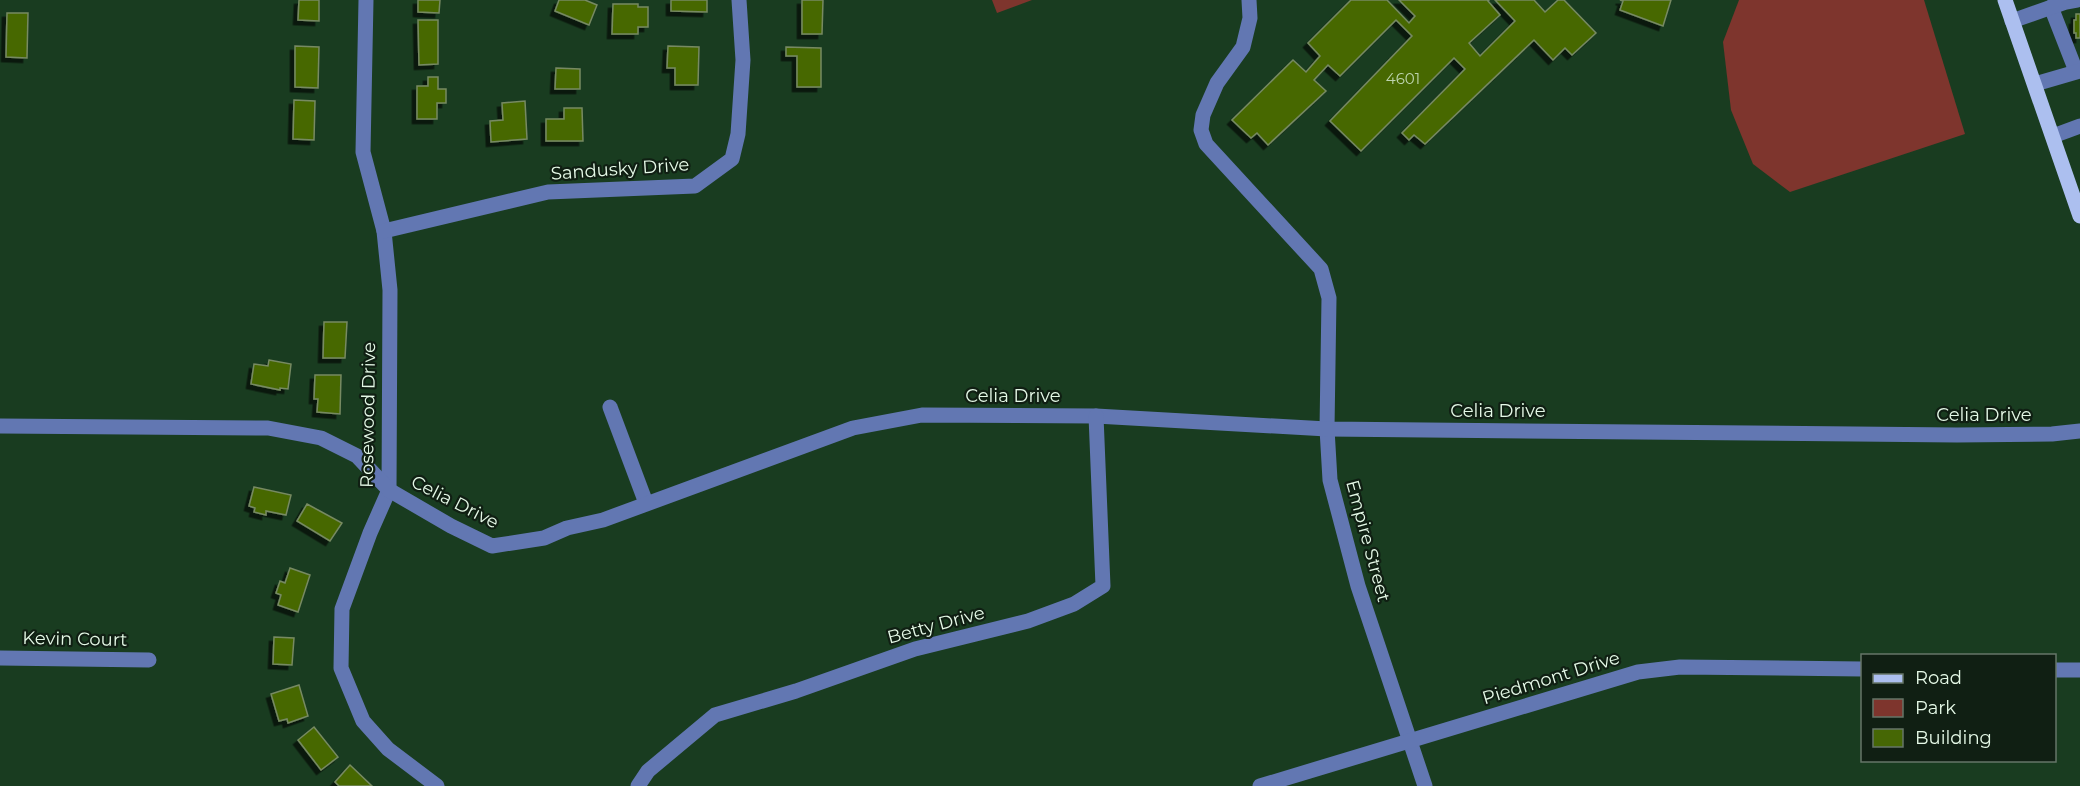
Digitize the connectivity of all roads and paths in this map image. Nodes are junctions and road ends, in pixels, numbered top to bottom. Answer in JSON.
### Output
{"nodes":[{"id":1,"x":366,"y":0,"type":"edge"},
{"id":2,"x":739,"y":0,"type":"edge"},
{"id":3,"x":1249,"y":0,"type":"edge"},
{"id":4,"x":2005,"y":0,"type":"edge"},
{"id":5,"x":2076,"y":0,"type":"edge"},
{"id":6,"x":2051,"y":7,"type":"junction"},
{"id":7,"x":2012,"y":21,"type":"junction"},
{"id":8,"x":2073,"y":43,"type":"edge"},
{"id":9,"x":2078,"y":71,"type":"edge"},
{"id":10,"x":2035,"y":84,"type":"junction"},
{"id":11,"x":2080,"y":126,"type":"edge"},
{"id":12,"x":2053,"y":136,"type":"junction"},
{"id":13,"x":2080,"y":216,"type":"edge"},
{"id":14,"x":384,"y":231,"type":"junction"},
{"id":15,"x":610,"y":407,"type":"dead end"},
{"id":16,"x":1096,"y":416,"type":"junction"},
{"id":17,"x":0,"y":426,"type":"edge"},
{"id":18,"x":1327,"y":429,"type":"junction"},
{"id":19,"x":2080,"y":431,"type":"edge"},
{"id":20,"x":389,"y":490,"type":"junction"},
{"id":21,"x":646,"y":503,"type":"junction"},
{"id":22,"x":0,"y":658,"type":"edge"},
{"id":23,"x":149,"y":660,"type":"dead end"},
{"id":24,"x":1861,"y":669,"type":"edge"},
{"id":25,"x":2056,"y":670,"type":"edge"},
{"id":26,"x":2080,"y":670,"type":"edge"},
{"id":27,"x":1411,"y":742,"type":"junction"},
{"id":28,"x":437,"y":786,"type":"edge"},
{"id":29,"x":638,"y":786,"type":"edge"},
{"id":30,"x":1260,"y":786,"type":"edge"},
{"id":31,"x":1425,"y":786,"type":"edge"}],
"edges":[{"from":1,"to":14,"type":"street","name":"Rosewood Drive"},
{"from":2,"to":14,"type":"street","name":"Sandusky Drive"},
{"from":3,"to":18,"type":"street","name":"Empire Street"},
{"from":4,"to":7,"type":"main road"},
{"from":5,"to":6,"type":"street"},
{"from":6,"to":7,"type":"street"},
{"from":6,"to":8,"type":"street"},
{"from":7,"to":10,"type":"main road"},
{"from":8,"to":9,"type":"street"},
{"from":9,"to":10,"type":"street"},
{"from":10,"to":12,"type":"main road"},
{"from":11,"to":12,"type":"street"},
{"from":12,"to":13,"type":"main road"},
{"from":14,"to":20,"type":"street","name":"Rosewood Drive"},
{"from":15,"to":21,"type":"street"},
{"from":16,"to":18,"type":"street","name":"Celia Drive"},
{"from":16,"to":21,"type":"street","name":"Celia Drive"},
{"from":16,"to":29,"type":"street","name":"Betty Drive"},
{"from":17,"to":20,"type":"street","name":"Celia Drive"},
{"from":18,"to":19,"type":"street","name":"Celia Drive"},
{"from":18,"to":27,"type":"street","name":"Empire Street"},
{"from":20,"to":21,"type":"street","name":"Celia Drive"},
{"from":20,"to":28,"type":"street","name":"Rosewood Drive"},
{"from":22,"to":23,"type":"street","name":"Kevin Court"},
{"from":24,"to":27,"type":"street","name":"Piedmont Drive"},
{"from":25,"to":26,"type":"street"},
{"from":27,"to":30,"type":"street","name":"Piedmont Drive"},
{"from":27,"to":31,"type":"street","name":"Empire Street"}]}
